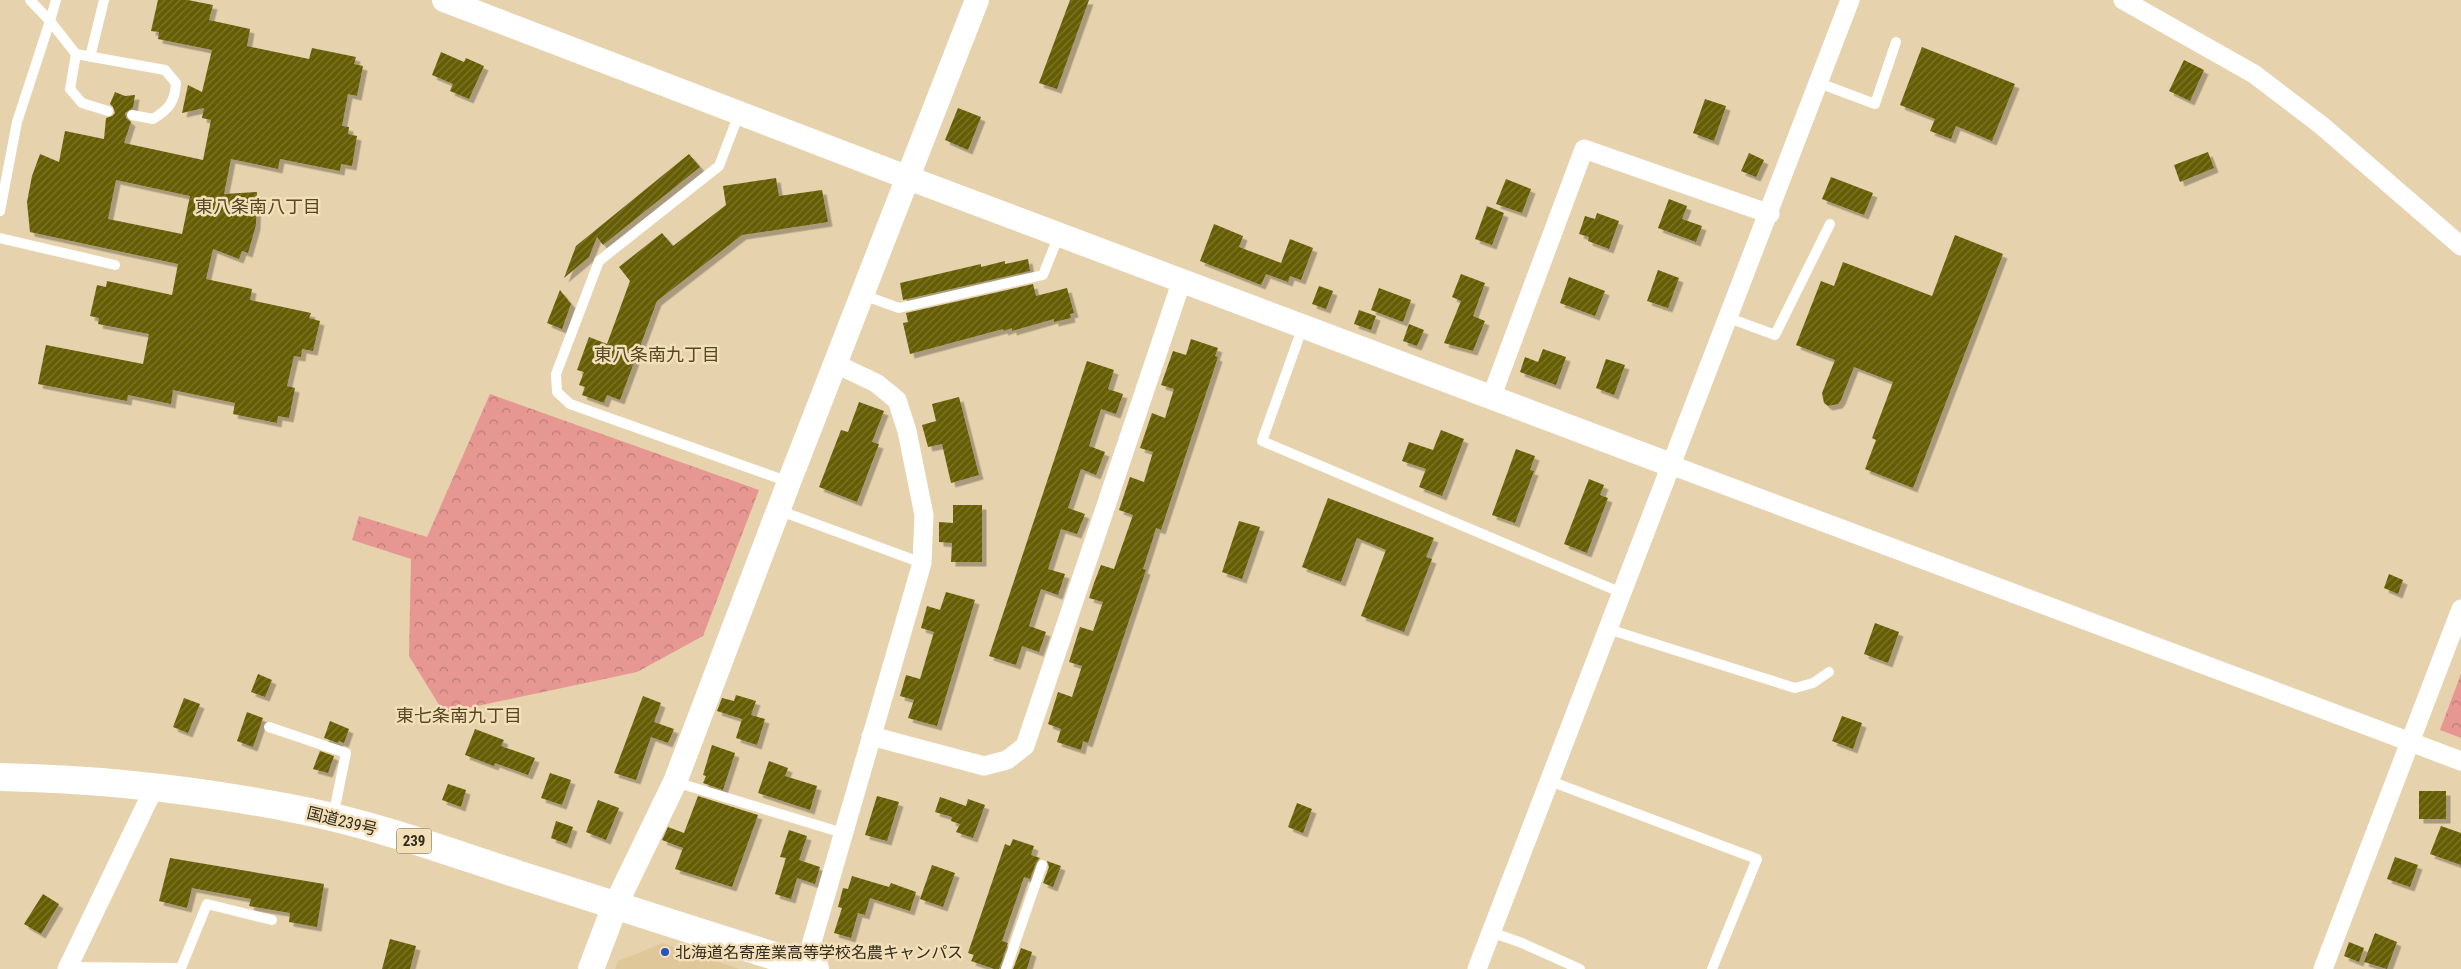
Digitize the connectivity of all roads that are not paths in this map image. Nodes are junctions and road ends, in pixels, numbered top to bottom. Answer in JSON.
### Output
{"nodes":[{"id":1,"x":30,"y":0,"type":"edge"},
{"id":2,"x":56,"y":0,"type":"edge"},
{"id":3,"x":104,"y":0,"type":"edge"},
{"id":4,"x":444,"y":0,"type":"edge"},
{"id":5,"x":977,"y":0,"type":"edge"},
{"id":6,"x":1850,"y":0,"type":"edge"},
{"id":7,"x":2123,"y":0,"type":"edge"},
{"id":8,"x":50,"y":21,"type":"junction"},
{"id":9,"x":1896,"y":42,"type":"dead end"},
{"id":10,"x":76,"y":54,"type":"junction"},
{"id":11,"x":90,"y":57,"type":"junction"},
{"id":12,"x":1819,"y":83,"type":"junction"},
{"id":13,"x":108,"y":110,"type":"dead end"},
{"id":14,"x":739,"y":114,"type":"junction"},
{"id":15,"x":132,"y":116,"type":"dead end"},
{"id":16,"x":908,"y":179,"type":"junction"},
{"id":17,"x":0,"y":211,"type":"edge"},
{"id":18,"x":1770,"y":214,"type":"junction"},
{"id":19,"x":1830,"y":224,"type":"dead end"},
{"id":20,"x":1059,"y":235,"type":"junction"},
{"id":21,"x":0,"y":238,"type":"edge"},
{"id":22,"x":2461,"y":246,"type":"edge"},
{"id":23,"x":115,"y":264,"type":"dead end"},
{"id":24,"x":1182,"y":280,"type":"junction"},
{"id":25,"x":863,"y":294,"type":"junction"},
{"id":26,"x":1729,"y":318,"type":"junction"},
{"id":27,"x":1304,"y":326,"type":"junction"},
{"id":28,"x":836,"y":364,"type":"junction"},
{"id":29,"x":1491,"y":398,"type":"junction"},
{"id":30,"x":1671,"y":465,"type":"junction"},
{"id":31,"x":789,"y":482,"type":"junction"},
{"id":32,"x":778,"y":510,"type":"junction"},
{"id":33,"x":922,"y":563,"type":"junction"},
{"id":34,"x":1622,"y":593,"type":"junction"},
{"id":35,"x":2461,"y":608,"type":"edge"},
{"id":36,"x":1608,"y":629,"type":"junction"},
{"id":37,"x":1829,"y":672,"type":"dead end"},
{"id":38,"x":269,"y":726,"type":"dead end"},
{"id":39,"x":871,"y":736,"type":"junction"},
{"id":40,"x":2409,"y":741,"type":"junction"},
{"id":41,"x":2461,"y":761,"type":"edge"},
{"id":42,"x":0,"y":777,"type":"edge"},
{"id":43,"x":1550,"y":781,"type":"junction"},
{"id":44,"x":675,"y":782,"type":"junction"},
{"id":45,"x":155,"y":786,"type":"junction"},
{"id":46,"x":332,"y":818,"type":"junction"},
{"id":47,"x":843,"y":833,"type":"junction"},
{"id":48,"x":1042,"y":866,"type":"dead end"},
{"id":49,"x":615,"y":906,"type":"junction"},
{"id":50,"x":272,"y":920,"type":"dead end"},
{"id":51,"x":1491,"y":932,"type":"junction"},
{"id":52,"x":810,"y":967,"type":"edge"},
{"id":53,"x":68,"y":968,"type":"edge"},
{"id":54,"x":591,"y":969,"type":"edge"},
{"id":55,"x":1006,"y":969,"type":"edge"},
{"id":56,"x":1477,"y":969,"type":"edge"},
{"id":57,"x":1580,"y":969,"type":"edge"},
{"id":58,"x":1712,"y":969,"type":"edge"},
{"id":59,"x":2322,"y":969,"type":"edge"}],
"edges":[{"from":1,"to":8,"type":"lane"},
{"from":2,"to":8,"type":"lane"},
{"from":3,"to":11,"type":"lane"},
{"from":4,"to":14,"type":"street"},
{"from":5,"to":16,"type":"street"},
{"from":6,"to":12,"type":"street"},
{"from":7,"to":22,"type":"street"},
{"from":8,"to":10,"type":"lane"},
{"from":8,"to":17,"type":"lane"},
{"from":9,"to":12,"type":"lane"},
{"from":10,"to":11,"type":"lane"},
{"from":10,"to":13,"type":"lane"},
{"from":11,"to":15,"type":"lane"},
{"from":12,"to":18,"type":"street"},
{"from":14,"to":16,"type":"street"},
{"from":14,"to":31,"type":"lane"},
{"from":16,"to":20,"type":"street"},
{"from":16,"to":25,"type":"street"},
{"from":18,"to":26,"type":"street"},
{"from":18,"to":29,"type":"street"},
{"from":19,"to":26,"type":"lane"},
{"from":20,"to":24,"type":"street"},
{"from":20,"to":25,"type":"lane"},
{"from":21,"to":23,"type":"lane"},
{"from":24,"to":27,"type":"street"},
{"from":24,"to":39,"type":"street"},
{"from":25,"to":28,"type":"street"},
{"from":26,"to":30,"type":"street"},
{"from":27,"to":29,"type":"street"},
{"from":27,"to":34,"type":"lane"},
{"from":28,"to":31,"type":"street"},
{"from":28,"to":33,"type":"street"},
{"from":29,"to":30,"type":"street"},
{"from":30,"to":34,"type":"street"},
{"from":30,"to":40,"type":"street"},
{"from":31,"to":32,"type":"street"},
{"from":32,"to":33,"type":"lane"},
{"from":32,"to":44,"type":"street"},
{"from":33,"to":39,"type":"street"},
{"from":34,"to":36,"type":"street"},
{"from":35,"to":40,"type":"street"},
{"from":36,"to":37,"type":"lane"},
{"from":36,"to":43,"type":"street"},
{"from":38,"to":46,"type":"lane"},
{"from":39,"to":47,"type":"street"},
{"from":40,"to":41,"type":"street"},
{"from":40,"to":59,"type":"street"},
{"from":42,"to":45,"type":"highway","name":"国道239号","number":"239"},
{"from":43,"to":51,"type":"street"},
{"from":43,"to":58,"type":"lane"},
{"from":44,"to":47,"type":"lane"},
{"from":44,"to":49,"type":"street"},
{"from":45,"to":46,"type":"highway","name":"国道239号","number":"239"},
{"from":45,"to":53,"type":"street"},
{"from":46,"to":49,"type":"highway","name":"国道239号","number":"239"},
{"from":47,"to":52,"type":"street"},
{"from":48,"to":55,"type":"lane"},
{"from":49,"to":52,"type":"highway","name":"国道239号","number":"239"},
{"from":49,"to":54,"type":"main road"},
{"from":50,"to":53,"type":"lane"},
{"from":51,"to":56,"type":"street"},
{"from":51,"to":57,"type":"lane"}]}
